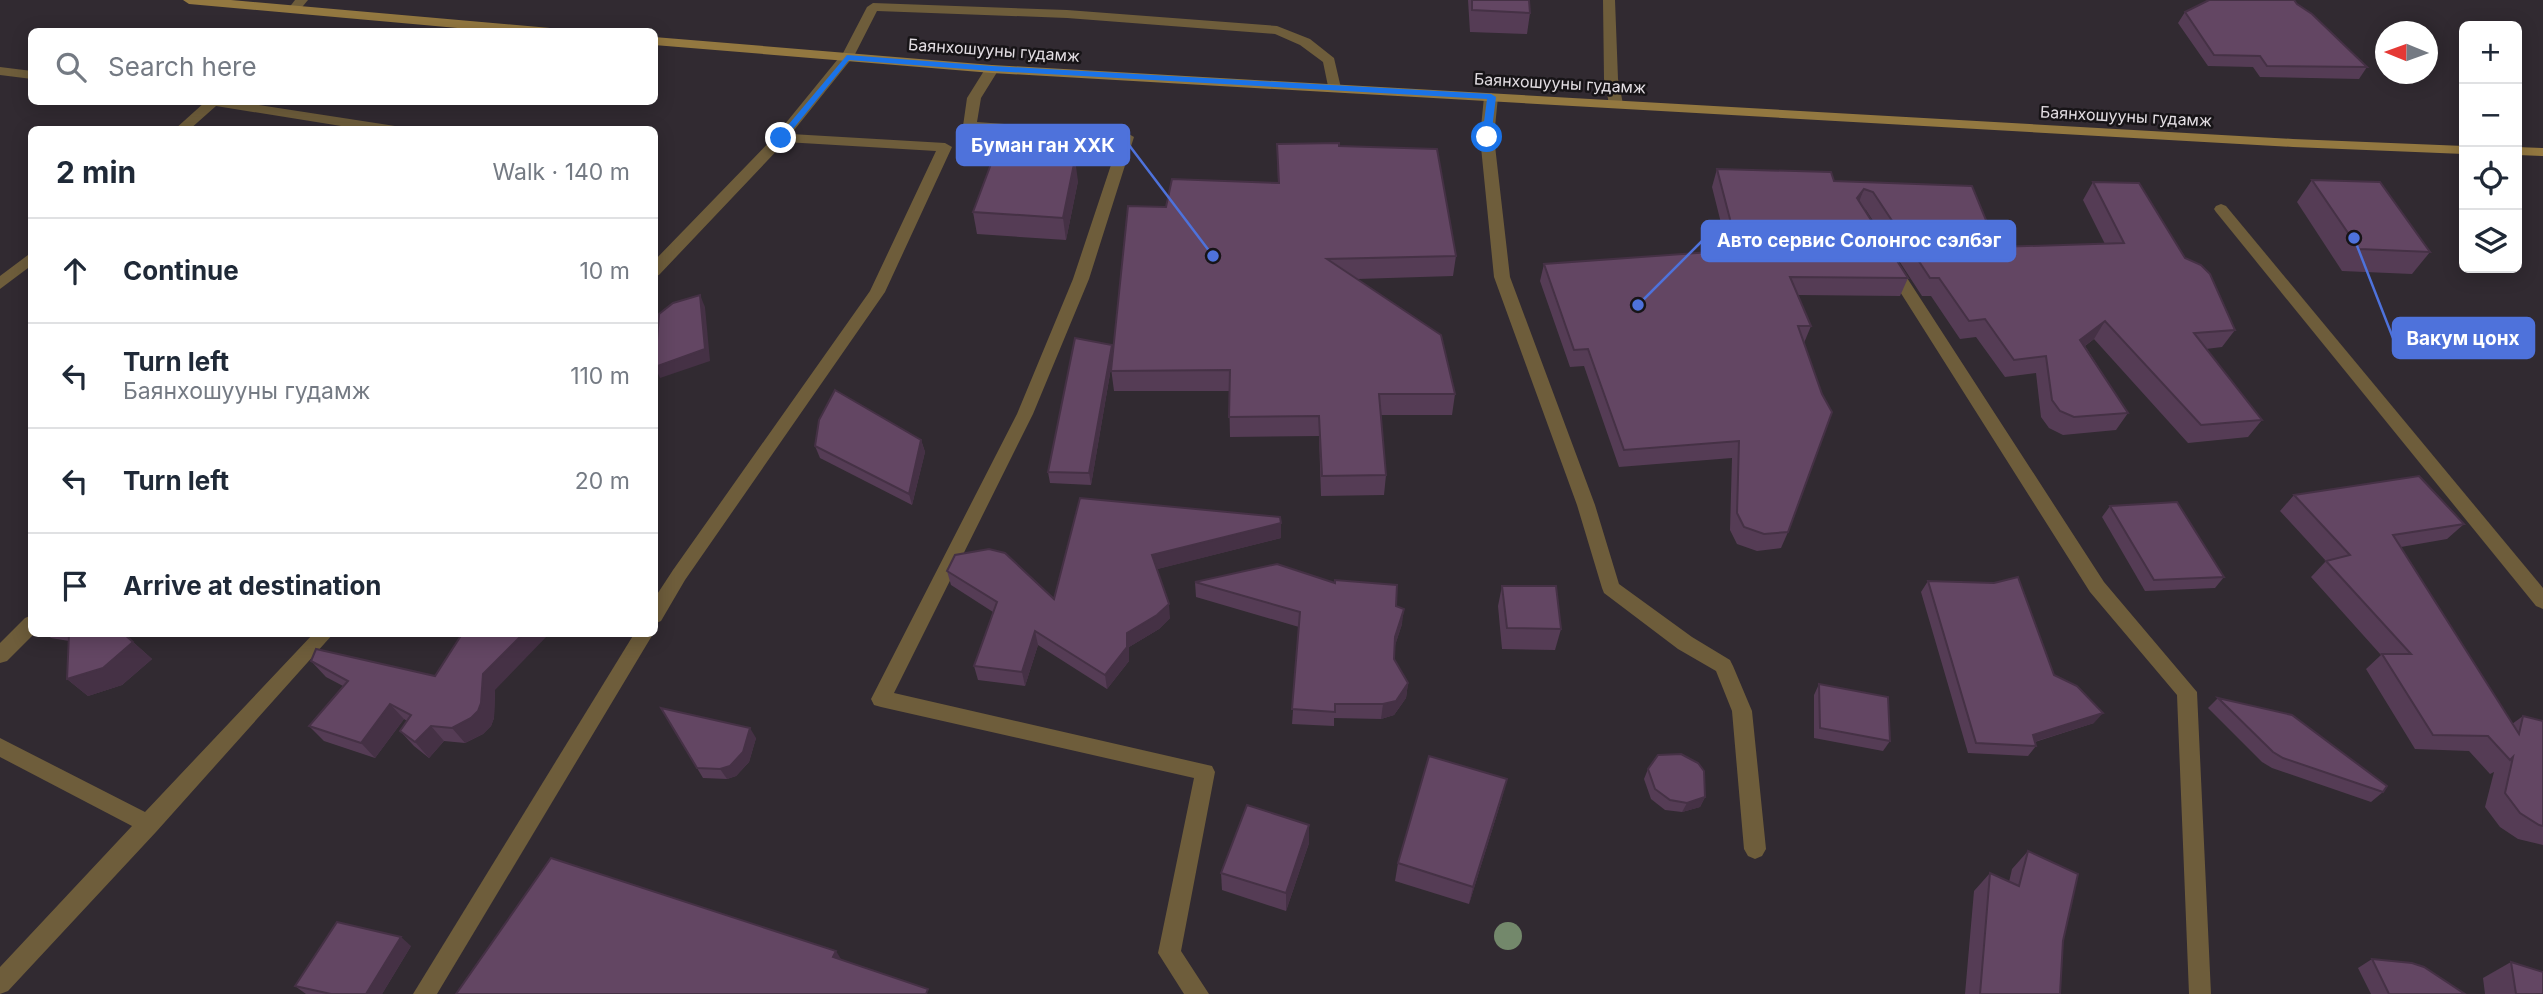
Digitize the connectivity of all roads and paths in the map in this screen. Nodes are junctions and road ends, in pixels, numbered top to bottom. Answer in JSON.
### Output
{"nodes":[{"id":1,"x":189,"y":0,"type":"edge"},
{"id":2,"x":1609,"y":0,"type":"edge"},
{"id":3,"x":874,"y":4,"type":"edge"},
{"id":4,"x":298,"y":5,"type":"edge"},
{"id":5,"x":513,"y":28,"type":"edge"},
{"id":6,"x":658,"y":41,"type":"edge"},
{"id":7,"x":847,"y":57,"type":"junction"},
{"id":8,"x":992,"y":69,"type":"junction"},
{"id":9,"x":0,"y":71,"type":"edge"},
{"id":10,"x":28,"y":74,"type":"edge"},
{"id":11,"x":1334,"y":88,"type":"junction"},
{"id":12,"x":1491,"y":97,"type":"junction"},
{"id":13,"x":1616,"y":104,"type":"junction"},
{"id":14,"x":210,"y":105,"type":"edge"},
{"id":15,"x":233,"y":105,"type":"edge"},
{"id":16,"x":185,"y":126,"type":"edge"},
{"id":17,"x":369,"y":126,"type":"edge"},
{"id":18,"x":781,"y":138,"type":"junction"},
{"id":19,"x":2459,"y":149,"type":"edge"},
{"id":20,"x":2522,"y":151,"type":"edge"},
{"id":21,"x":2543,"y":152,"type":"edge"},
{"id":22,"x":2221,"y":209,"type":"dead end"},
{"id":23,"x":1881,"y":249,"type":"edge"},
{"id":24,"x":28,"y":260,"type":"edge"},
{"id":25,"x":658,"y":267,"type":"edge"},
{"id":26,"x":0,"y":284,"type":"edge"},
{"id":27,"x":2543,"y":601,"type":"edge"},
{"id":28,"x":658,"y":610,"type":"edge"},
{"id":29,"x":28,"y":627,"type":"edge"},
{"id":30,"x":321,"y":637,"type":"edge"},
{"id":31,"x":642,"y":637,"type":"edge"},
{"id":32,"x":0,"y":655,"type":"edge"},
{"id":33,"x":0,"y":747,"type":"edge"},
{"id":34,"x":149,"y":825,"type":"junction"},
{"id":35,"x":1755,"y":849,"type":"dead end"},
{"id":36,"x":0,"y":984,"type":"edge"},
{"id":37,"x":424,"y":994,"type":"edge"},
{"id":38,"x":1198,"y":994,"type":"edge"},
{"id":39,"x":2200,"y":994,"type":"edge"}],
"edges":[{"from":1,"to":4,"type":"main road"},
{"from":2,"to":13,"type":"street"},
{"from":3,"to":7,"type":"street"},
{"from":3,"to":11,"type":"street"},
{"from":4,"to":5,"type":"main road"},
{"from":6,"to":7,"type":"main road","name":"Баянхошууны гудамж"},
{"from":7,"to":8,"type":"main road","name":"Баянхошууны гудамж"},
{"from":7,"to":18,"type":"street"},
{"from":8,"to":11,"type":"main road","name":"Баянхошууны гудамж"},
{"from":8,"to":38,"type":"street"},
{"from":9,"to":10,"type":"street"},
{"from":11,"to":12,"type":"main road","name":"Баянхошууны гудамж"},
{"from":12,"to":13,"type":"main road","name":"Баянхошууны гудамж"},
{"from":12,"to":35,"type":"street"},
{"from":13,"to":19,"type":"main road","name":"Баянхошууны гудамж"},
{"from":14,"to":16,"type":"street"},
{"from":15,"to":17,"type":"street"},
{"from":18,"to":25,"type":"street"},
{"from":18,"to":28,"type":"street"},
{"from":20,"to":21,"type":"main road"},
{"from":22,"to":27,"type":"street"},
{"from":23,"to":39,"type":"street"},
{"from":24,"to":26,"type":"street"},
{"from":29,"to":32,"type":"street"},
{"from":30,"to":34,"type":"street"},
{"from":31,"to":37,"type":"street"},
{"from":33,"to":34,"type":"street"},
{"from":34,"to":36,"type":"street"}]}
